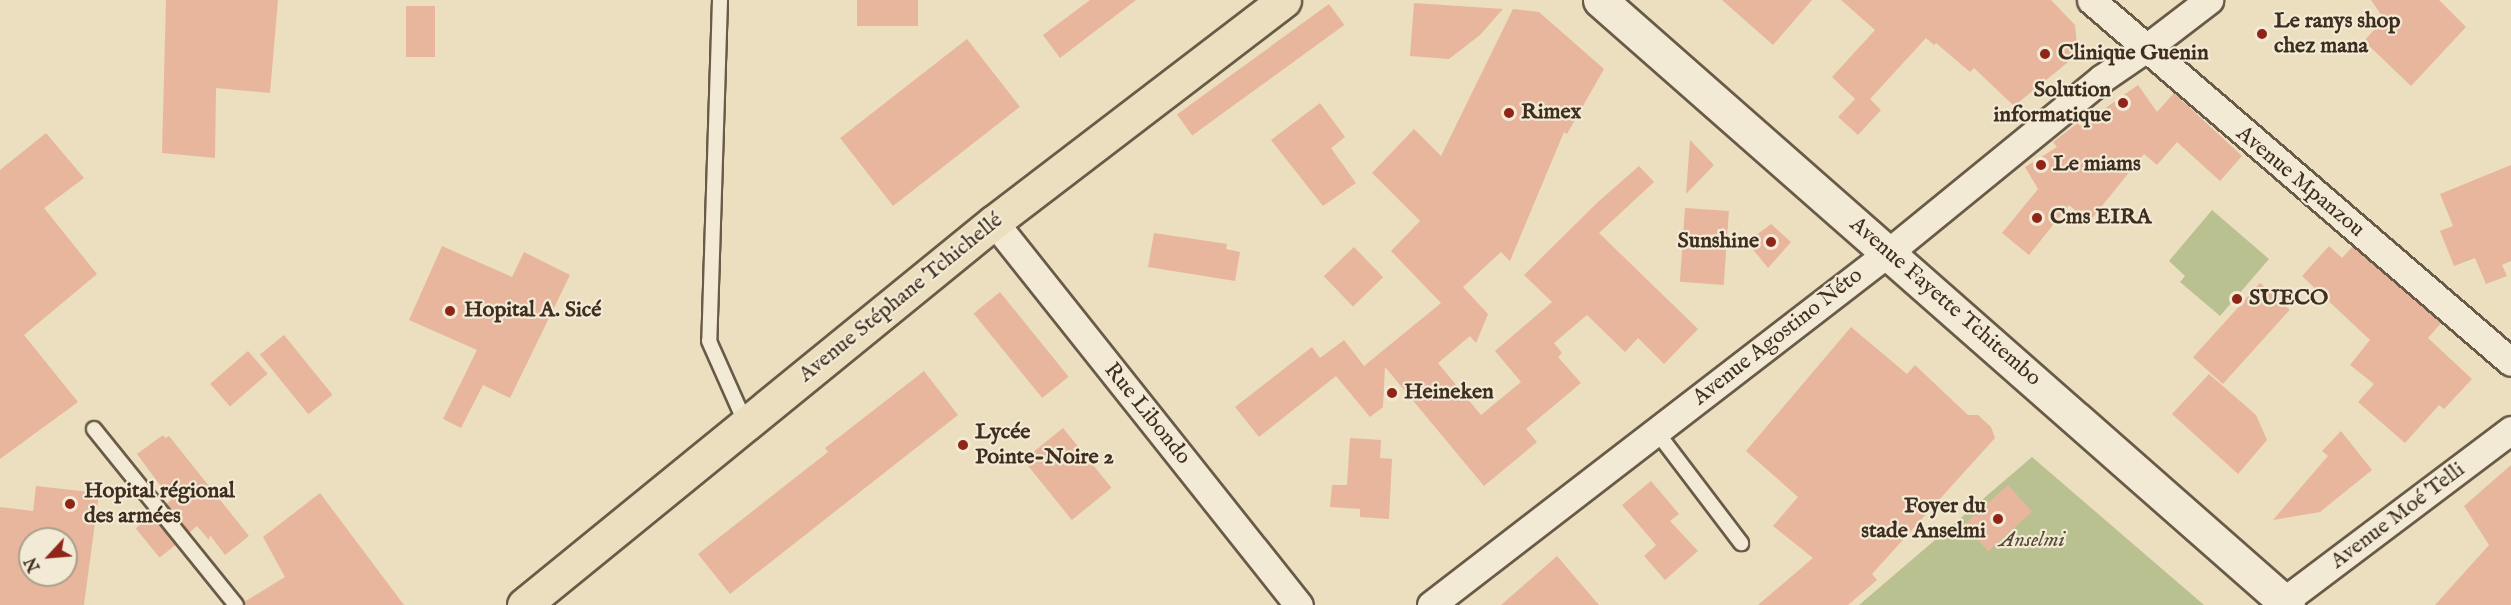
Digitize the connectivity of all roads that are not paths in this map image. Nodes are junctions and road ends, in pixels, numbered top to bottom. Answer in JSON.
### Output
{"nodes":[{"id":1,"x":720,"y":0,"type":"edge"},
{"id":2,"x":1284,"y":0,"type":"edge"},
{"id":3,"x":1600,"y":0,"type":"edge"},
{"id":4,"x":2091,"y":0,"type":"edge"},
{"id":5,"x":2209,"y":0,"type":"edge"},
{"id":6,"x":2145,"y":50,"type":"junction"},
{"id":7,"x":994,"y":222,"type":"junction"},
{"id":8,"x":1889,"y":252,"type":"junction"},
{"id":9,"x":2511,"y":362,"type":"edge"},
{"id":10,"x":746,"y":424,"type":"junction"},
{"id":11,"x":94,"y":429,"type":"dead end"},
{"id":12,"x":2511,"y":430,"type":"edge"},
{"id":13,"x":1656,"y":431,"type":"junction"},
{"id":14,"x":1741,"y":543,"type":"dead end"},
{"id":15,"x":2286,"y":603,"type":"edge"},
{"id":16,"x":236,"y":605,"type":"edge"},
{"id":17,"x":524,"y":605,"type":"edge"},
{"id":18,"x":1299,"y":605,"type":"edge"},
{"id":19,"x":1431,"y":605,"type":"edge"}],
"edges":[{"from":1,"to":10,"type":"lane"},
{"from":2,"to":7,"type":"highway","name":"Avenue Stéphane Tchichellé"},
{"from":3,"to":8,"type":"street","name":"Avenue Fayette Tchitembo"},
{"from":4,"to":6,"type":"street","name":"Avenue Mpanzou"},
{"from":5,"to":6,"type":"street","name":"Avenue Agostino Néto"},
{"from":6,"to":8,"type":"street","name":"Avenue Agostino Néto"},
{"from":6,"to":9,"type":"street","name":"Avenue Mpanzou"},
{"from":7,"to":10,"type":"highway","name":"Avenue Stéphane Tchichellé"},
{"from":7,"to":18,"type":"street","name":"Rue Libondo"},
{"from":8,"to":13,"type":"street","name":"Avenue Agostino Néto"},
{"from":8,"to":15,"type":"street","name":"Avenue Fayette Tchitembo"},
{"from":10,"to":17,"type":"highway","name":"Avenue Stéphane Tchichellé"},
{"from":11,"to":16,"type":"lane"},
{"from":12,"to":15,"type":"street","name":"Avenue Moé Telli"},
{"from":13,"to":14,"type":"lane"},
{"from":13,"to":19,"type":"street","name":"Avenue Agostino Néto"}]}
